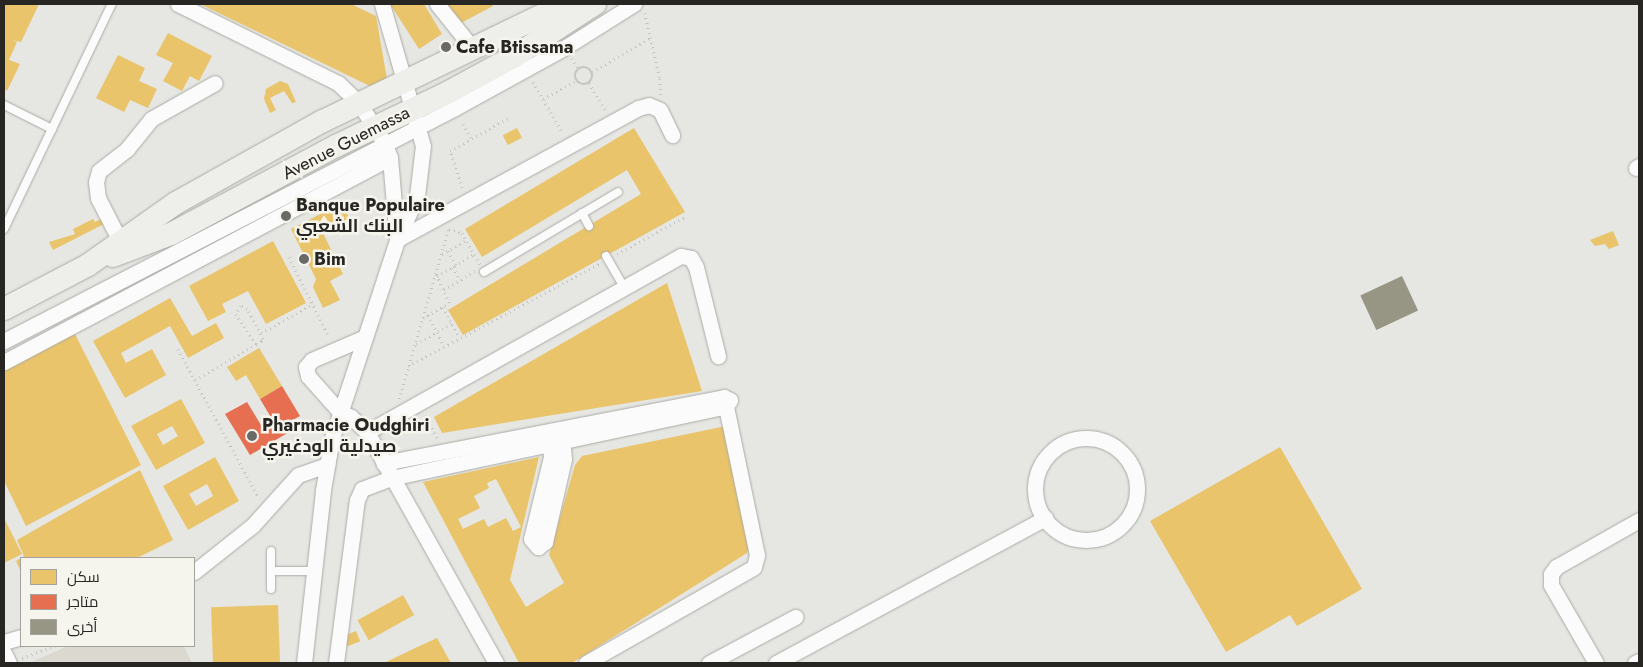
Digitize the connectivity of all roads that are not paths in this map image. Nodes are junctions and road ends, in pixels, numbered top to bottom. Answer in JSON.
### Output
{"nodes":[{"id":1,"x":112,"y":4,"type":"edge"},
{"id":2,"x":178,"y":4,"type":"edge"},
{"id":3,"x":382,"y":4,"type":"edge"},
{"id":4,"x":436,"y":4,"type":"edge"},
{"id":5,"x":565,"y":4,"type":"edge"},
{"id":6,"x":595,"y":4,"type":"edge"},
{"id":7,"x":634,"y":4,"type":"edge"},
{"id":8,"x":474,"y":50,"type":"junction"},
{"id":9,"x":405,"y":81,"type":"junction"},
{"id":10,"x":215,"y":83,"type":"dead end"},
{"id":11,"x":359,"y":102,"type":"junction"},
{"id":12,"x":4,"y":105,"type":"edge"},
{"id":13,"x":416,"y":118,"type":"junction"},
{"id":14,"x":52,"y":129,"type":"junction"},
{"id":15,"x":380,"y":135,"type":"junction"},
{"id":16,"x":672,"y":135,"type":"dead end"},
{"id":17,"x":390,"y":158,"type":"junction"},
{"id":18,"x":618,"y":192,"type":"dead end"},
{"id":19,"x":582,"y":213,"type":"junction"},
{"id":20,"x":589,"y":226,"type":"dead end"},
{"id":21,"x":4,"y":229,"type":"edge"},
{"id":22,"x":397,"y":240,"type":"junction"},
{"id":23,"x":120,"y":241,"type":"junction"},
{"id":24,"x":607,"y":258,"type":"road end"},
{"id":25,"x":88,"y":265,"type":"junction"},
{"id":26,"x":484,"y":272,"type":"dead end"},
{"id":27,"x":624,"y":287,"type":"junction"},
{"id":28,"x":4,"y":309,"type":"edge"},
{"id":29,"x":363,"y":338,"type":"junction"},
{"id":30,"x":4,"y":342,"type":"edge"},
{"id":31,"x":718,"y":356,"type":"dead end"},
{"id":32,"x":4,"y":362,"type":"edge"},
{"id":33,"x":340,"y":412,"type":"junction"},
{"id":34,"x":367,"y":432,"type":"junction"},
{"id":35,"x":555,"y":437,"type":"junction"},
{"id":36,"x":383,"y":463,"type":"junction"},
{"id":37,"x":327,"y":465,"type":"junction"},
{"id":38,"x":391,"y":478,"type":"junction"},
{"id":39,"x":1045,"y":518,"type":"junction"},
{"id":40,"x":1639,"y":520,"type":"edge"},
{"id":41,"x":271,"y":551,"type":"dead end"},
{"id":42,"x":195,"y":571,"type":"edge"},
{"id":43,"x":271,"y":571,"type":"junction"},
{"id":44,"x":314,"y":571,"type":"junction"},
{"id":45,"x":271,"y":589,"type":"dead end"},
{"id":46,"x":794,"y":617,"type":"dead end"},
{"id":47,"x":20,"y":637,"type":"edge"},
{"id":48,"x":4,"y":642,"type":"edge"},
{"id":49,"x":4,"y":653,"type":"edge"},
{"id":50,"x":1639,"y":661,"type":"edge"},
{"id":51,"x":9,"y":663,"type":"edge"},
{"id":52,"x":304,"y":663,"type":"edge"},
{"id":53,"x":336,"y":663,"type":"edge"},
{"id":54,"x":496,"y":663,"type":"edge"},
{"id":55,"x":586,"y":663,"type":"edge"},
{"id":56,"x":709,"y":663,"type":"edge"},
{"id":57,"x":776,"y":663,"type":"edge"},
{"id":58,"x":1596,"y":663,"type":"edge"},
{"id":59,"x":1635,"y":663,"type":"edge"}],
"edges":[{"from":1,"to":14,"type":"lane"},
{"from":2,"to":11,"type":"street"},
{"from":3,"to":9,"type":"street"},
{"from":4,"to":8,"type":"street"},
{"from":5,"to":8,"type":"main road","name":"Avenue Guemassa"},
{"from":6,"to":13,"type":"main road","name":"Avenue Guemassa"},
{"from":7,"to":13,"type":"street"},
{"from":8,"to":9,"type":"main road","name":"Avenue Guemassa"},
{"from":9,"to":11,"type":"main road","name":"Avenue Guemassa"},
{"from":9,"to":13,"type":"street"},
{"from":10,"to":23,"type":"street"},
{"from":11,"to":15,"type":"street"},
{"from":11,"to":23,"type":"main road","name":"Avenue Guemassa"},
{"from":12,"to":14,"type":"lane"},
{"from":13,"to":15,"type":"main road","name":"Avenue Guemassa"},
{"from":13,"to":22,"type":"street"},
{"from":14,"to":21,"type":"lane"},
{"from":15,"to":17,"type":"street"},
{"from":15,"to":25,"type":"main road","name":"Avenue Guemassa"},
{"from":15,"to":30,"type":"street"},
{"from":16,"to":22,"type":"street"},
{"from":17,"to":22,"type":"street"},
{"from":17,"to":32,"type":"street"},
{"from":18,"to":19,"type":"lane"},
{"from":19,"to":20,"type":"lane"},
{"from":19,"to":26,"type":"lane"},
{"from":22,"to":29,"type":"street"},
{"from":23,"to":25,"type":"main road","name":"Avenue Guemassa"},
{"from":24,"to":27,"type":"lane"},
{"from":25,"to":28,"type":"main road","name":"Avenue Guemassa"},
{"from":27,"to":31,"type":"street"},
{"from":27,"to":34,"type":"street"},
{"from":29,"to":33,"type":"street"},
{"from":29,"to":33,"type":"street"},
{"from":33,"to":34,"type":"street"},
{"from":33,"to":37,"type":"street"},
{"from":34,"to":36,"type":"street"},
{"from":35,"to":35,"type":"street"},
{"from":35,"to":36,"type":"street"},
{"from":35,"to":38,"type":"street"},
{"from":35,"to":55,"type":"street"},
{"from":36,"to":38,"type":"street"},
{"from":37,"to":42,"type":"street"},
{"from":37,"to":44,"type":"street"},
{"from":38,"to":53,"type":"street"},
{"from":38,"to":54,"type":"street"},
{"from":39,"to":39,"type":"street"},
{"from":39,"to":57,"type":"street"},
{"from":40,"to":58,"type":"street"},
{"from":41,"to":43,"type":"lane"},
{"from":43,"to":44,"type":"lane"},
{"from":43,"to":45,"type":"lane"},
{"from":44,"to":52,"type":"street"},
{"from":46,"to":56,"type":"street"},
{"from":47,"to":48,"type":"street"},
{"from":49,"to":51,"type":"street"},
{"from":50,"to":59,"type":"street"}]}
